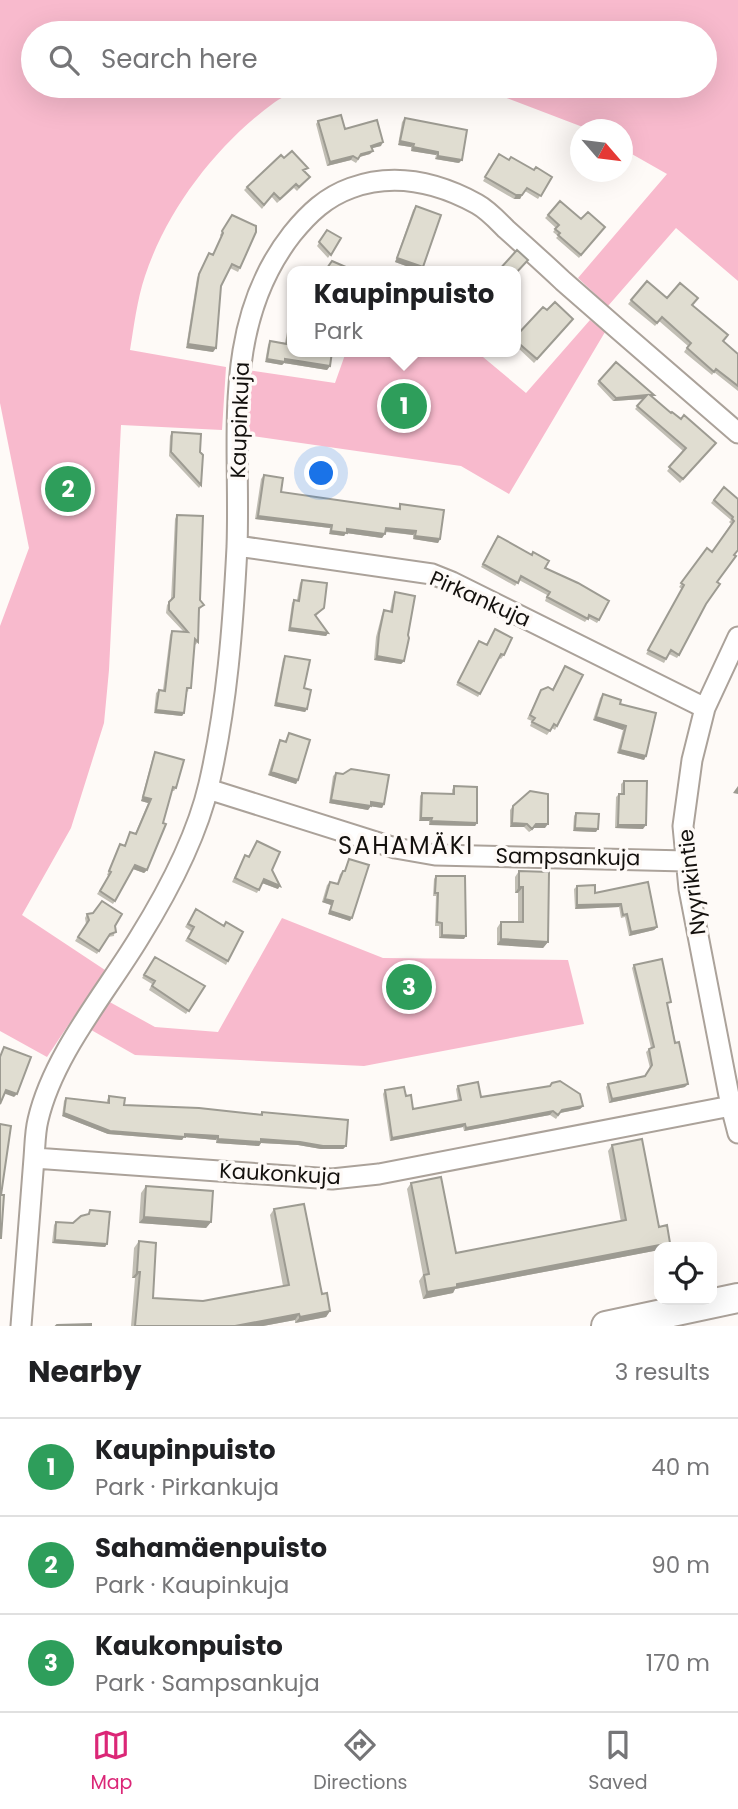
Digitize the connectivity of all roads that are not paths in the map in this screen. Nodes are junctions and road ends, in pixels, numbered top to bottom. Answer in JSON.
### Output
{"nodes":[{"id":1,"x":738,"y":433,"type":"edge"},
{"id":2,"x":237,"y":546,"type":"junction"},
{"id":3,"x":738,"y":637,"type":"edge"},
{"id":4,"x":705,"y":708,"type":"junction"},
{"id":5,"x":208,"y":789,"type":"junction"},
{"id":6,"x":686,"y":861,"type":"junction"},
{"id":7,"x":731,"y":1106,"type":"junction"},
{"id":8,"x":738,"y":1133,"type":"edge"},
{"id":9,"x":34,"y":1158,"type":"junction"},
{"id":10,"x":738,"y":1298,"type":"edge"},
{"id":11,"x":21,"y":1326,"type":"edge"},
{"id":12,"x":606,"y":1326,"type":"edge"}],
"edges":[{"from":1,"to":2,"type":"street","name":"Kaupinkuja"},
{"from":2,"to":4,"type":"street","name":"Pirkankuja"},
{"from":2,"to":5,"type":"street","name":"Kaupinkuja"},
{"from":3,"to":4,"type":"street","name":"Nyyrikintie"},
{"from":4,"to":6,"type":"street","name":"Nyyrikintie"},
{"from":5,"to":6,"type":"street","name":"Sampsankuja"},
{"from":5,"to":9,"type":"street","name":"Kaupinkuja"},
{"from":6,"to":7,"type":"street","name":"Nyyrikintie"},
{"from":7,"to":8,"type":"street","name":"Nyyrikintie"},
{"from":7,"to":9,"type":"street","name":"Kaukonkuja"},
{"from":9,"to":11,"type":"street"},
{"from":10,"to":12,"type":"street"}]}
